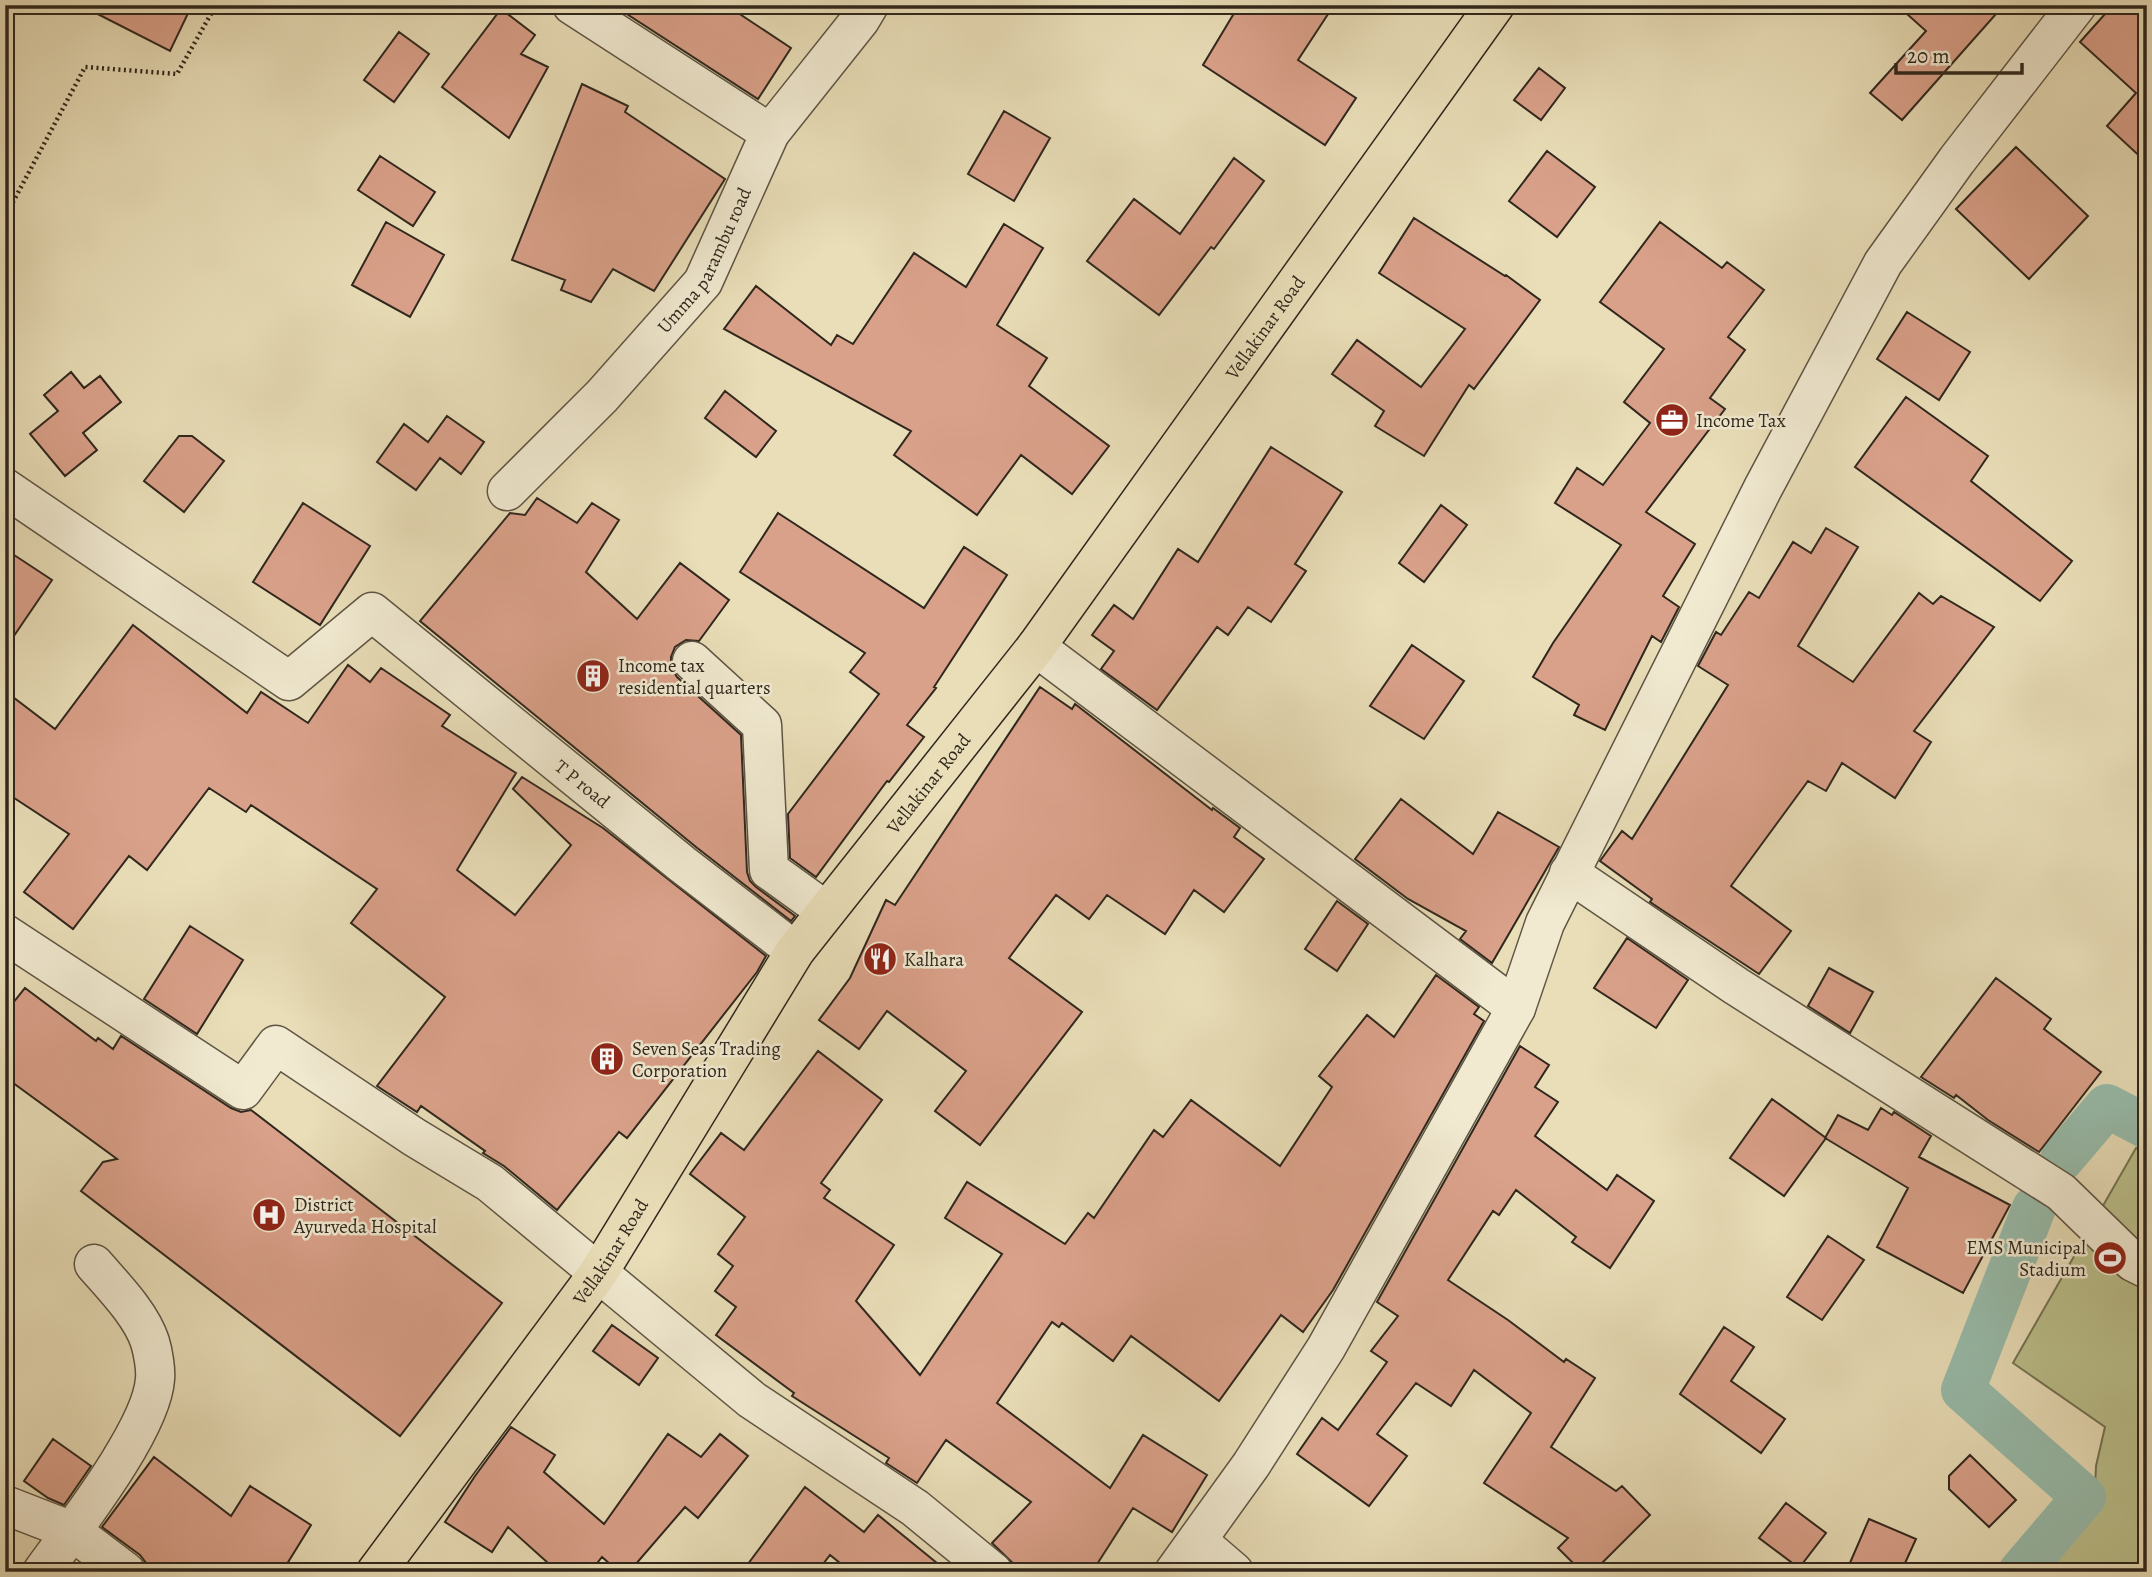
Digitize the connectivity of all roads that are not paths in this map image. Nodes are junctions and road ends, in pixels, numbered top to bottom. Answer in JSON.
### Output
{"nodes":[{"id":1,"x":572,"y":5,"type":"edge"},
{"id":2,"x":869,"y":5,"type":"edge"},
{"id":3,"x":1495,"y":5,"type":"edge"},
{"id":4,"x":2077,"y":5,"type":"edge"},
{"id":5,"x":771,"y":133,"type":"junction"},
{"id":6,"x":5,"y":488,"type":"edge"},
{"id":7,"x":508,"y":491,"type":"dead end"},
{"id":8,"x":1036,"y":647,"type":"junction"},
{"id":9,"x":692,"y":662,"type":"dead end"},
{"id":10,"x":1569,"y":873,"type":"junction"},
{"id":11,"x":826,"y":911,"type":"junction"},
{"id":12,"x":5,"y":934,"type":"edge"},
{"id":13,"x":795,"y":951,"type":"junction"},
{"id":14,"x":1516,"y":1007,"type":"junction"},
{"id":15,"x":94,"y":1264,"type":"dead end"},
{"id":16,"x":2147,"y":1269,"type":"edge"},
{"id":17,"x":599,"y":1272,"type":"junction"},
{"id":18,"x":5,"y":1505,"type":"edge"},
{"id":19,"x":72,"y":1531,"type":"junction"},
{"id":20,"x":1198,"y":1541,"type":"junction"},
{"id":21,"x":973,"y":1565,"type":"edge"},
{"id":22,"x":42,"y":1572,"type":"edge"},
{"id":23,"x":126,"y":1572,"type":"edge"},
{"id":24,"x":376,"y":1572,"type":"edge"},
{"id":25,"x":1174,"y":1572,"type":"edge"},
{"id":26,"x":1234,"y":1572,"type":"edge"}],
"edges":[{"from":1,"to":5,"type":"street"},
{"from":2,"to":5,"type":"street","name":"Umma parambu road"},
{"from":3,"to":8,"type":"main road","name":"Vellakinar Road"},
{"from":4,"to":10,"type":"street"},
{"from":5,"to":7,"type":"street","name":"Umma parambu road"},
{"from":6,"to":13,"type":"street","name":"T P road"},
{"from":8,"to":11,"type":"main road","name":"Vellakinar Road"},
{"from":8,"to":14,"type":"street"},
{"from":9,"to":11,"type":"street"},
{"from":10,"to":14,"type":"street"},
{"from":10,"to":16,"type":"street"},
{"from":11,"to":13,"type":"main road","name":"Vellakinar Road"},
{"from":12,"to":17,"type":"street"},
{"from":13,"to":17,"type":"main road","name":"Vellakinar Road"},
{"from":14,"to":20,"type":"street"},
{"from":15,"to":19,"type":"street"},
{"from":17,"to":21,"type":"street"},
{"from":17,"to":24,"type":"main road","name":"Vellakinar Road"},
{"from":18,"to":19,"type":"street"},
{"from":19,"to":22,"type":"street"},
{"from":19,"to":23,"type":"street"},
{"from":20,"to":25,"type":"street"},
{"from":20,"to":26,"type":"street"}]}
